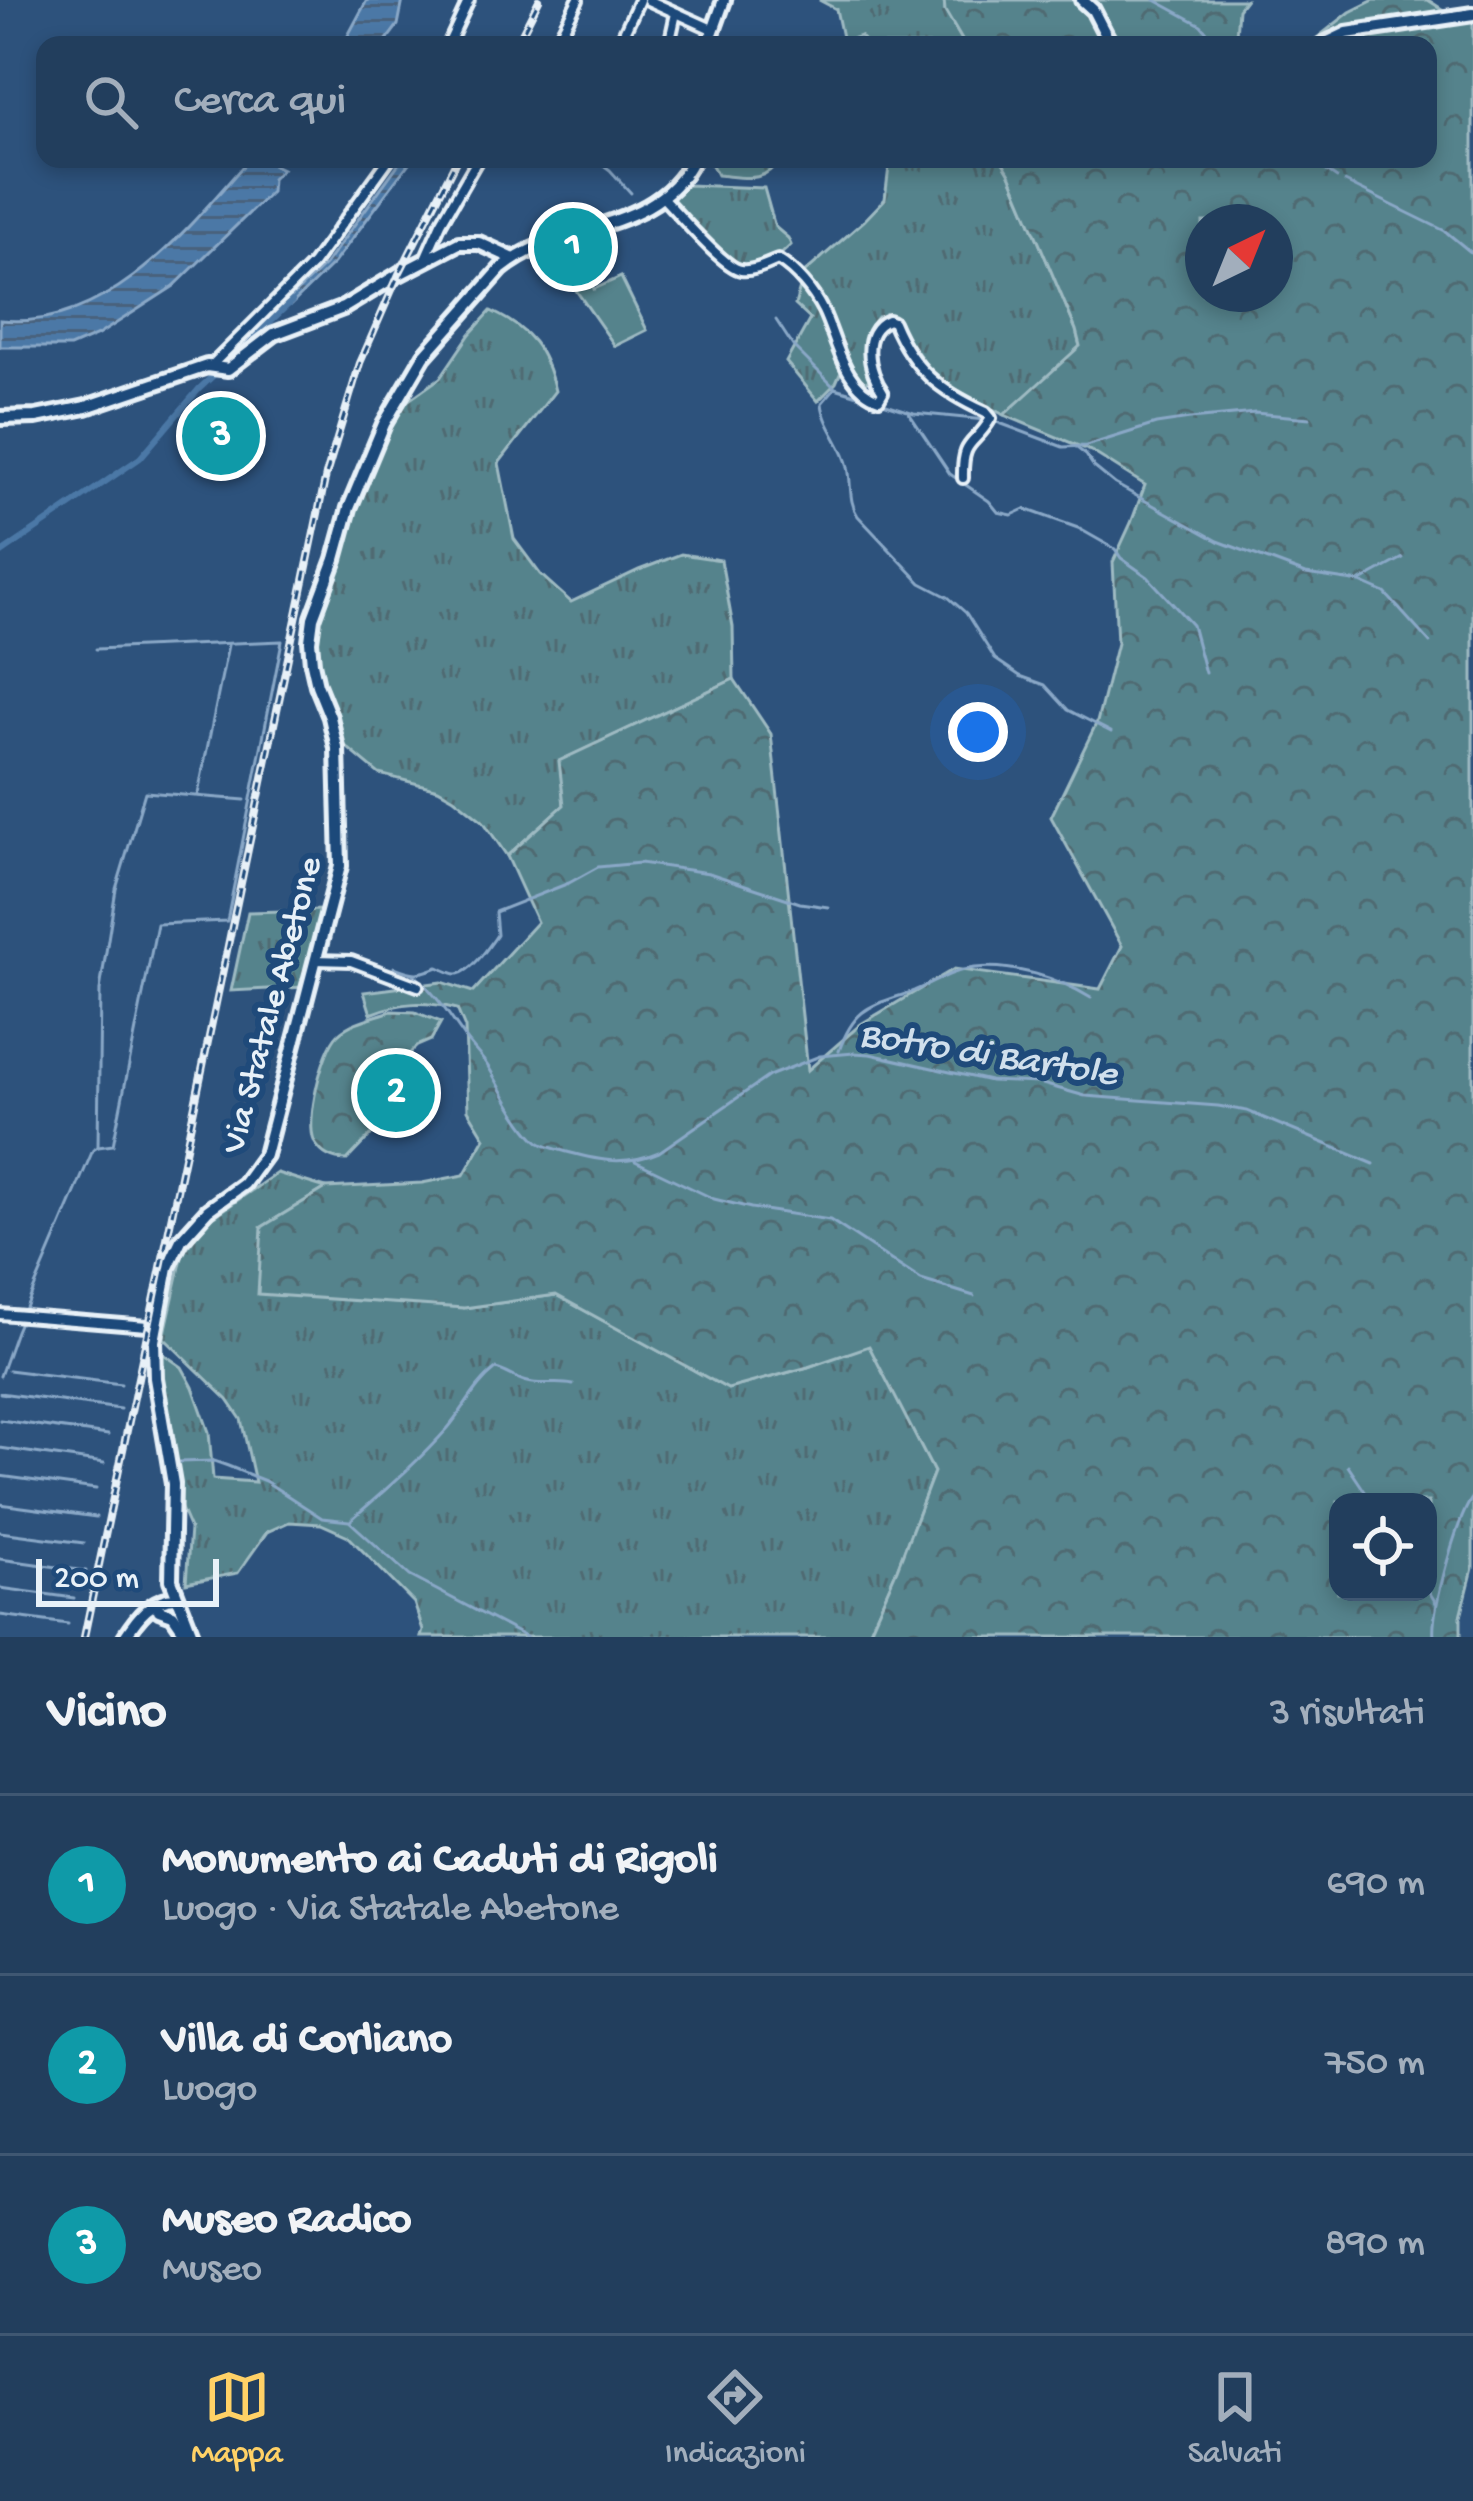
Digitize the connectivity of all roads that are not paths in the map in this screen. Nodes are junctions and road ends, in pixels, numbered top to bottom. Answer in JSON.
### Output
{"nodes":[{"id":1,"x":578,"y":0,"type":"edge"},
{"id":2,"x":644,"y":0,"type":"edge"},
{"id":3,"x":724,"y":0,"type":"edge"},
{"id":4,"x":1082,"y":0,"type":"edge"},
{"id":5,"x":468,"y":1,"type":"edge"},
{"id":6,"x":676,"y":13,"type":"junction"},
{"id":7,"x":1473,"y":14,"type":"edge"},
{"id":8,"x":712,"y":29,"type":"junction"},
{"id":9,"x":452,"y":36,"type":"edge"},
{"id":10,"x":560,"y":36,"type":"edge"},
{"id":11,"x":623,"y":36,"type":"edge"},
{"id":12,"x":671,"y":36,"type":"edge"},
{"id":13,"x":710,"y":36,"type":"edge"},
{"id":14,"x":1107,"y":36,"type":"edge"},
{"id":15,"x":1341,"y":36,"type":"edge"},
{"id":16,"x":382,"y":168,"type":"edge"},
{"id":17,"x":473,"y":168,"type":"edge"},
{"id":18,"x":688,"y":168,"type":"edge"},
{"id":19,"x":663,"y":198,"type":"junction"},
{"id":20,"x":514,"y":259,"type":"junction"},
{"id":21,"x":424,"y":261,"type":"junction"},
{"id":22,"x":217,"y":367,"type":"junction"},
{"id":23,"x":0,"y":418,"type":"edge"},
{"id":24,"x":963,"y":478,"type":"dead end"},
{"id":25,"x":316,"y":960,"type":"junction"},
{"id":26,"x":418,"y":986,"type":"dead end"},
{"id":27,"x":0,"y":1314,"type":"edge"},
{"id":28,"x":147,"y":1326,"type":"dead end"},
{"id":29,"x":170,"y":1568,"type":"junction"},
{"id":30,"x":176,"y":1598,"type":"junction"},
{"id":31,"x":159,"y":1605,"type":"junction"},
{"id":32,"x":125,"y":1637,"type":"edge"},
{"id":33,"x":190,"y":1637,"type":"edge"}],
"edges":[{"from":1,"to":10,"type":"street"},
{"from":2,"to":6,"type":"street"},
{"from":2,"to":11,"type":"street"},
{"from":3,"to":8,"type":"main road"},
{"from":4,"to":14,"type":"main road"},
{"from":5,"to":9,"type":"street"},
{"from":6,"to":8,"type":"street"},
{"from":6,"to":12,"type":"street"},
{"from":7,"to":15,"type":"main road"},
{"from":8,"to":13,"type":"main road"},
{"from":16,"to":22,"type":"street"},
{"from":17,"to":21,"type":"street"},
{"from":18,"to":19,"type":"main road","name":"Via Statale Abetone"},
{"from":19,"to":20,"type":"main road","name":"Via Statale Abetone"},
{"from":19,"to":24,"type":"street"},
{"from":20,"to":21,"type":"main road"},
{"from":20,"to":25,"type":"main road","name":"Via Statale Abetone"},
{"from":21,"to":22,"type":"main road"},
{"from":22,"to":23,"type":"main road"},
{"from":25,"to":26,"type":"street"},
{"from":25,"to":29,"type":"main road","name":"Via Statale Abetone"},
{"from":27,"to":28,"type":"street"},
{"from":29,"to":30,"type":"main road","name":"Via Statale Abetone"},
{"from":29,"to":31,"type":"main road"},
{"from":30,"to":31,"type":"main road"},
{"from":30,"to":33,"type":"main road","name":"Via Statale Abetone"},
{"from":31,"to":32,"type":"main road"},
{"from":31,"to":33,"type":"main road"}]}
